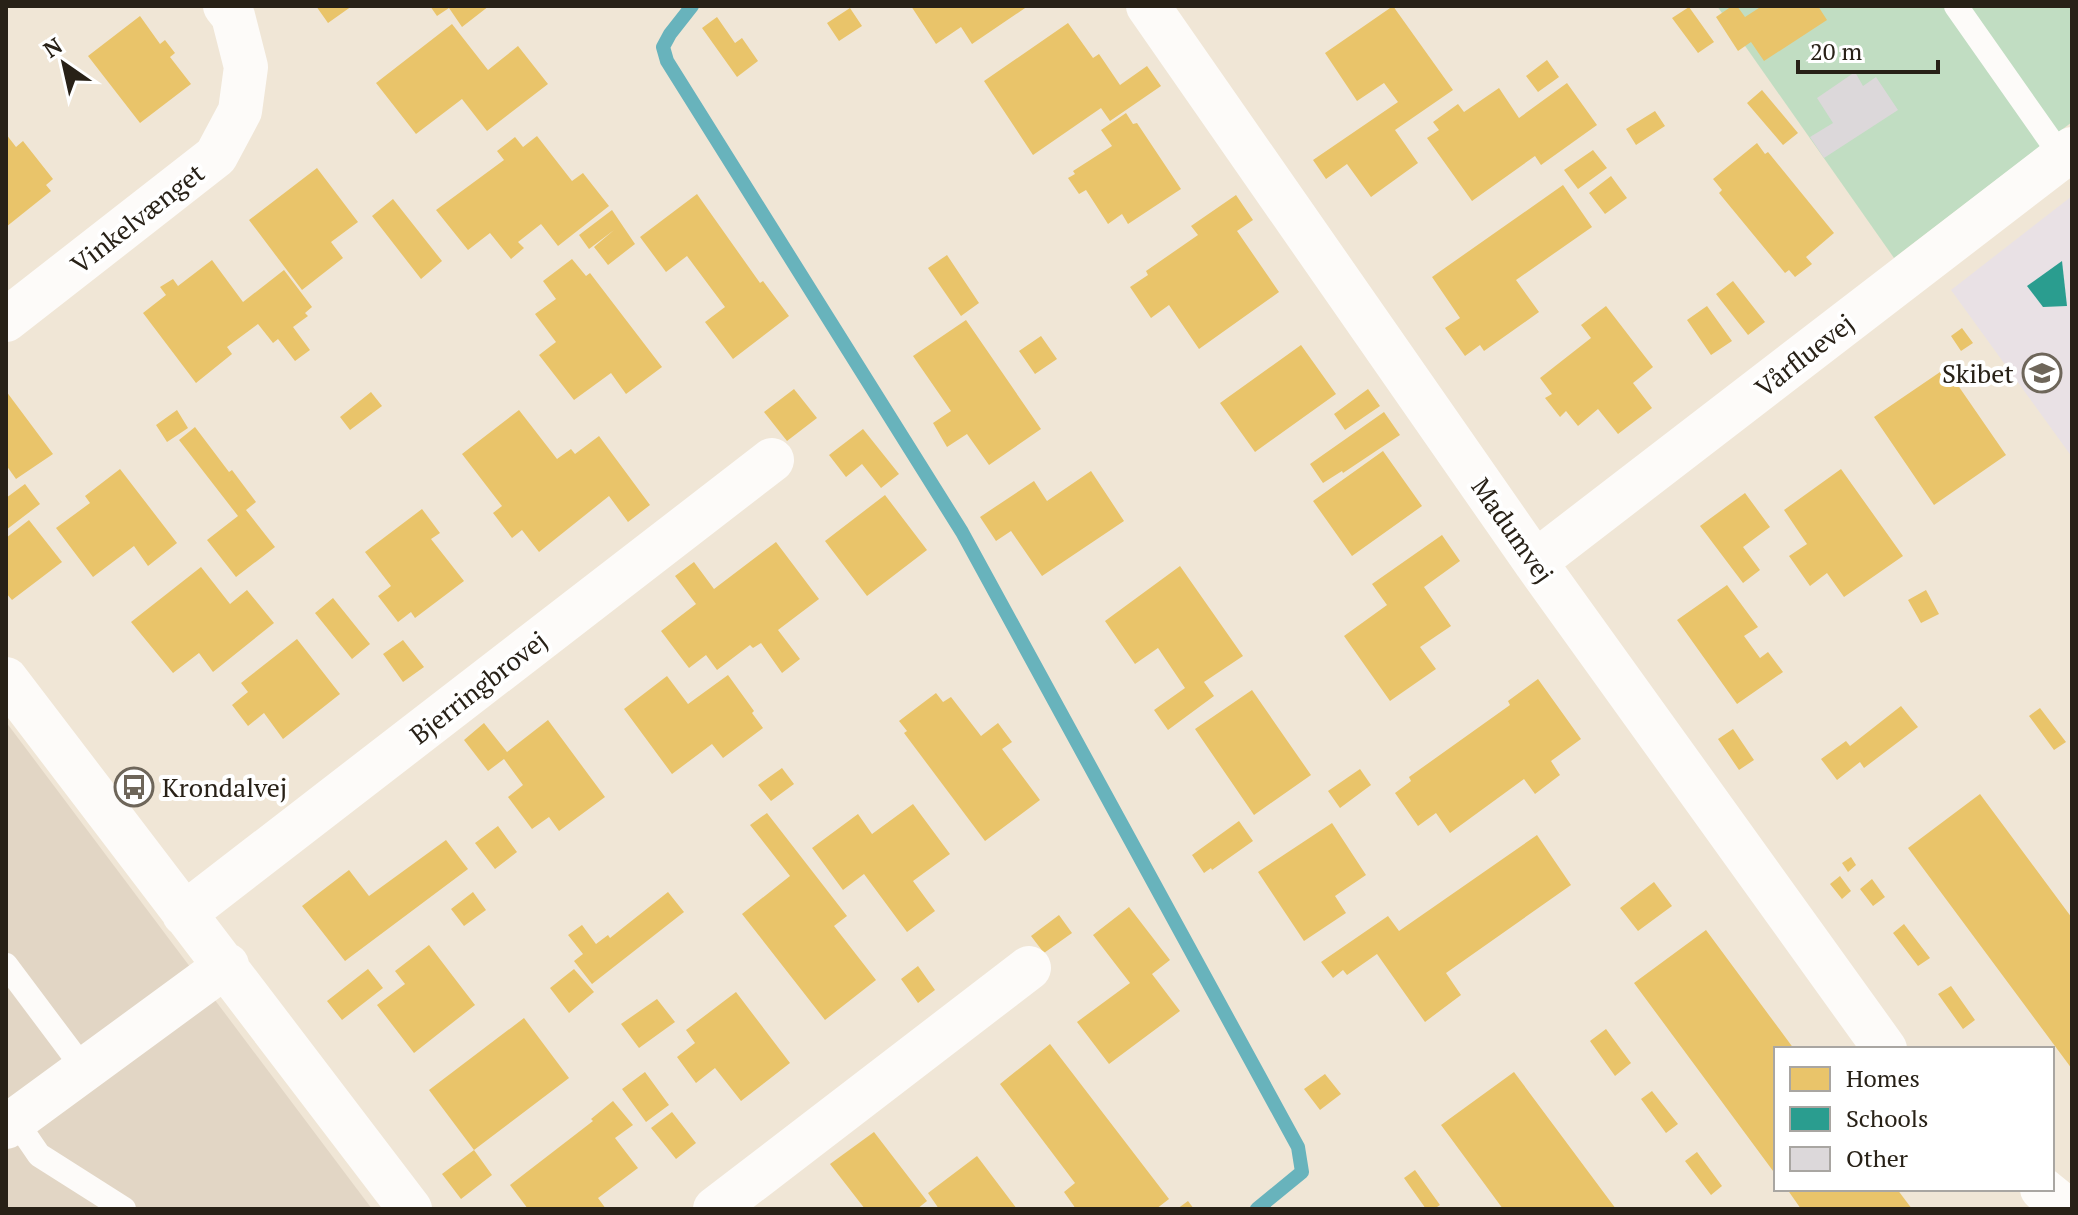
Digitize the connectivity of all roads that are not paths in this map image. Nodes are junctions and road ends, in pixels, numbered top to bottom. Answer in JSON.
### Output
{"nodes":[{"id":1,"x":225,"y":6,"type":"edge"},
{"id":2,"x":1148,"y":6,"type":"edge"},
{"id":3,"x":1956,"y":6,"type":"edge"},
{"id":4,"x":2067,"y":153,"type":"edge"},
{"id":5,"x":6,"y":320,"type":"edge"},
{"id":6,"x":772,"y":460,"type":"dead end"},
{"id":7,"x":1535,"y":562,"type":"junction"},
{"id":8,"x":6,"y":679,"type":"edge"},
{"id":9,"x":184,"y":914,"type":"junction"},
{"id":10,"x":6,"y":965,"type":"edge"},
{"id":11,"x":227,"y":965,"type":"junction"},
{"id":12,"x":1029,"y":968,"type":"dead end"},
{"id":13,"x":1884,"y":1047,"type":"edge"},
{"id":14,"x":84,"y":1069,"type":"junction"},
{"id":15,"x":10,"y":1123,"type":"edge"},
{"id":16,"x":2044,"y":1191,"type":"edge"},
{"id":17,"x":124,"y":1209,"type":"edge"},
{"id":18,"x":410,"y":1209,"type":"edge"},
{"id":19,"x":715,"y":1209,"type":"edge"},
{"id":20,"x":2067,"y":1209,"type":"edge"}],
"edges":[{"from":1,"to":5,"type":"street","name":"Vinkelvænget"},
{"from":2,"to":7,"type":"street","name":"Madumvej"},
{"from":3,"to":4,"type":"lane"},
{"from":4,"to":7,"type":"street","name":"Vårfluevej"},
{"from":6,"to":9,"type":"street","name":"Bjerringbrovej"},
{"from":7,"to":13,"type":"street","name":"Madumvej"},
{"from":8,"to":9,"type":"street"},
{"from":9,"to":11,"type":"street"},
{"from":10,"to":14,"type":"lane"},
{"from":11,"to":14,"type":"street"},
{"from":11,"to":18,"type":"street"},
{"from":12,"to":19,"type":"street"},
{"from":14,"to":15,"type":"street"},
{"from":15,"to":17,"type":"lane"},
{"from":16,"to":20,"type":"street"}]}
